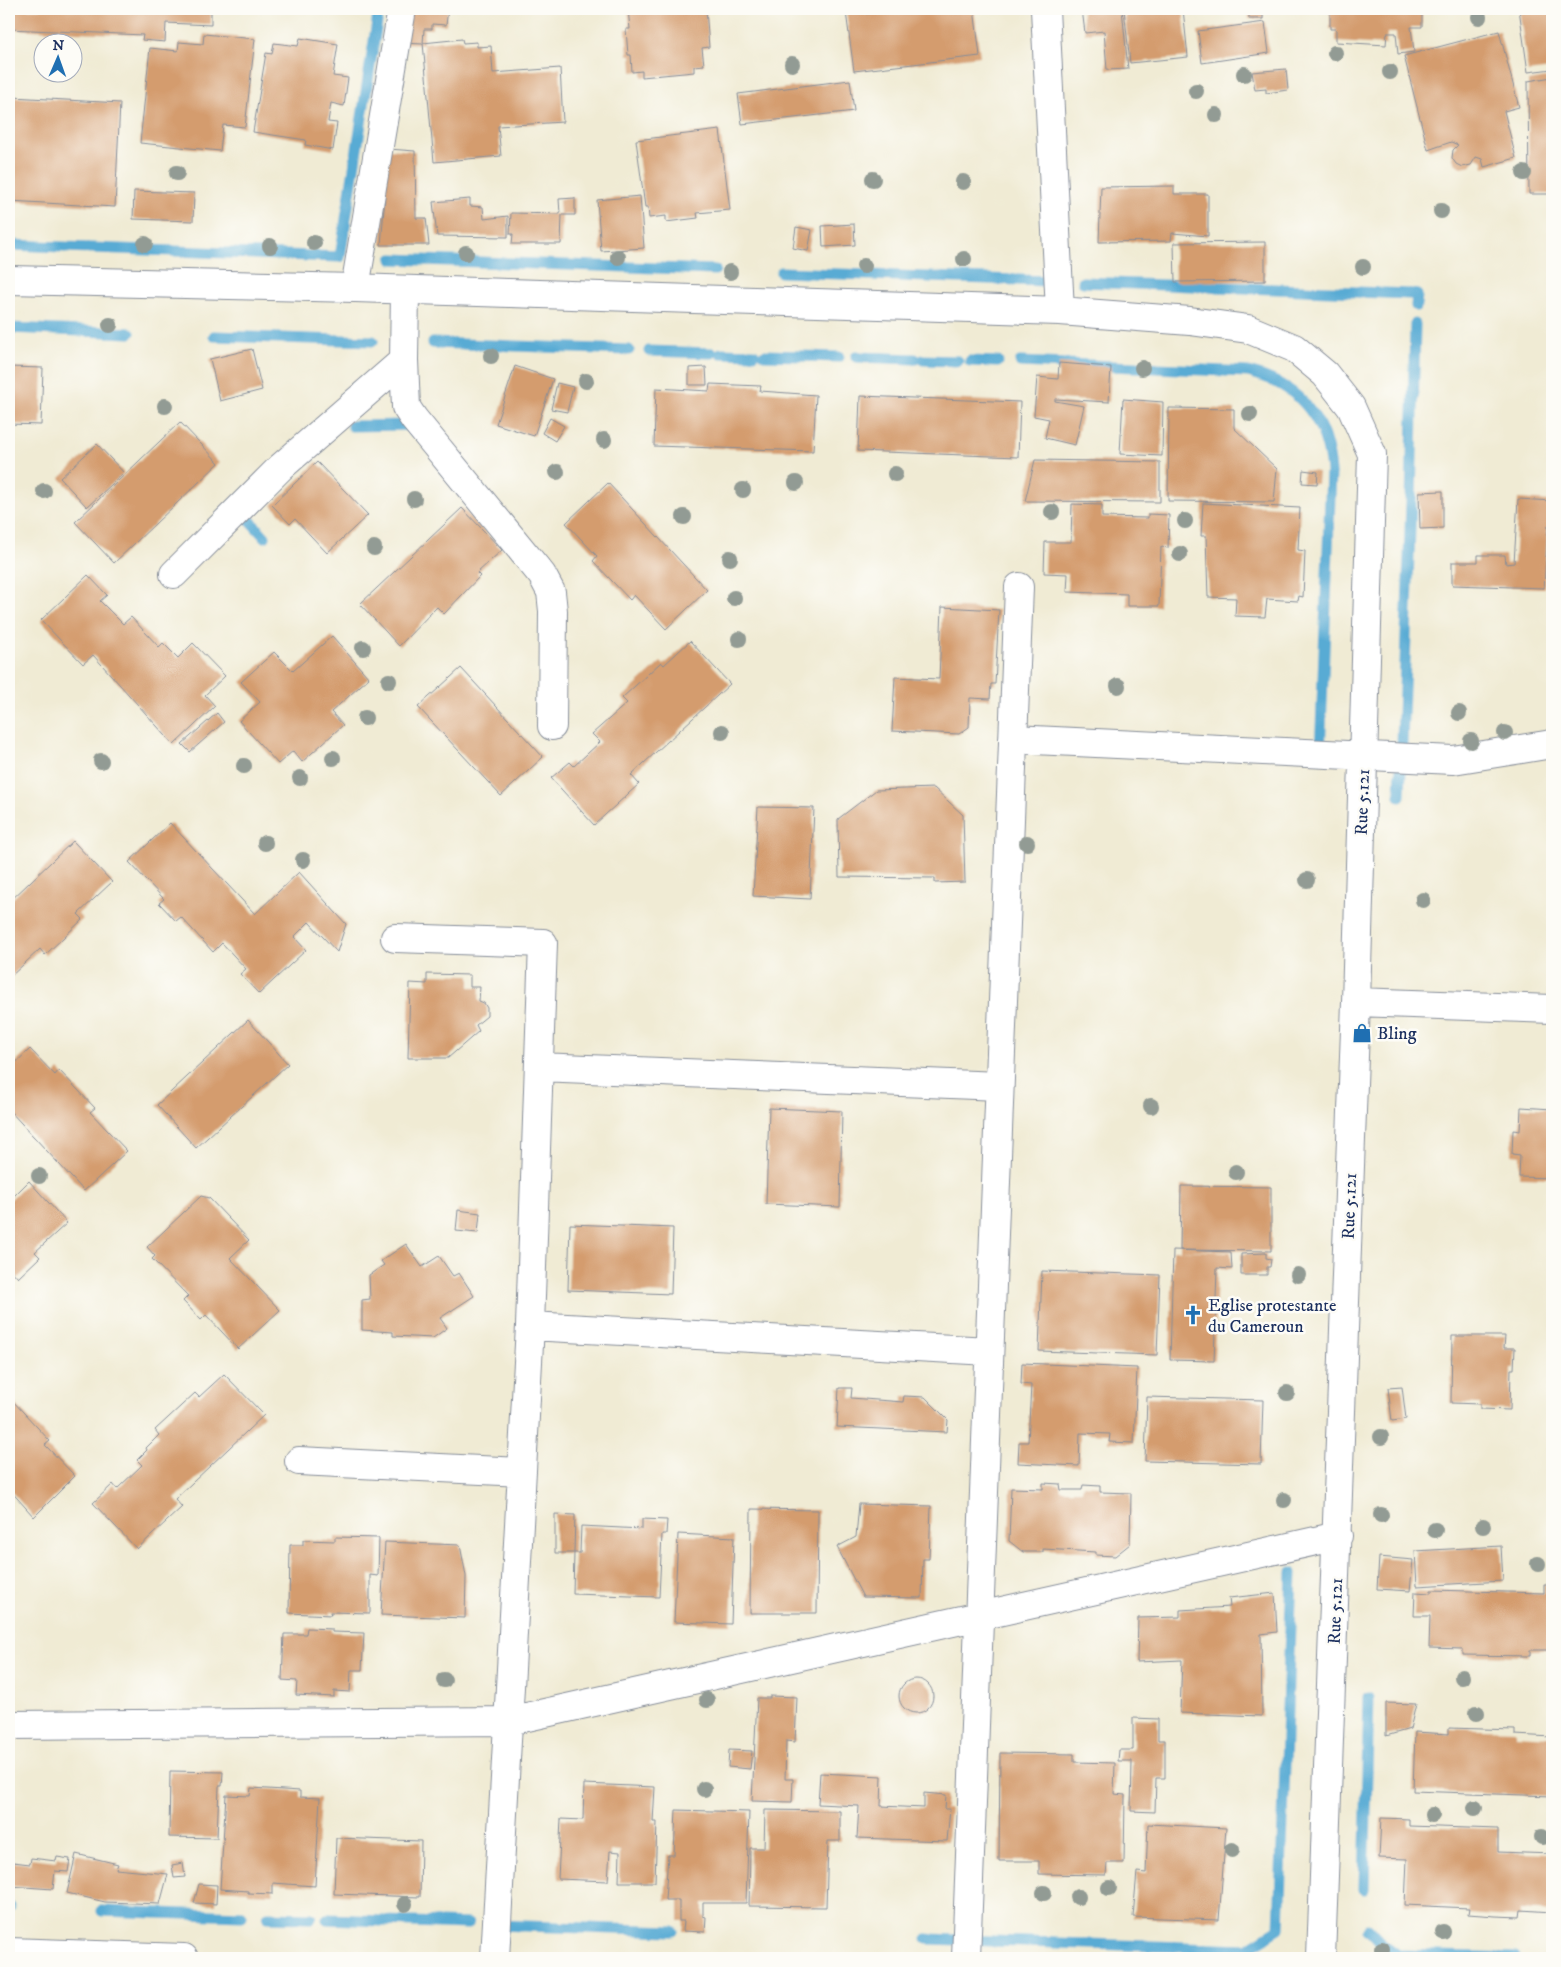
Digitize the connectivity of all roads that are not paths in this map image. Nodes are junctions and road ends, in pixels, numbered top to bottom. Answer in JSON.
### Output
{"nodes":[{"id":1,"x":402,"y":9,"type":"edge"},
{"id":2,"x":1044,"y":9,"type":"edge"},
{"id":3,"x":9,"y":280,"type":"edge"},
{"id":4,"x":355,"y":288,"type":"junction"},
{"id":5,"x":405,"y":290,"type":"junction"},
{"id":6,"x":1060,"y":311,"type":"junction"},
{"id":7,"x":404,"y":360,"type":"junction"},
{"id":8,"x":174,"y":574,"type":"dead end"},
{"id":9,"x":1019,"y":587,"type":"dead end"},
{"id":10,"x":552,"y":726,"type":"dead end"},
{"id":11,"x":1013,"y":740,"type":"junction"},
{"id":12,"x":1552,"y":744,"type":"edge"},
{"id":13,"x":1363,"y":756,"type":"junction"},
{"id":14,"x":395,"y":938,"type":"dead end"},
{"id":15,"x":1356,"y":1002,"type":"junction"},
{"id":16,"x":1552,"y":1009,"type":"edge"},
{"id":17,"x":539,"y":1067,"type":"junction"},
{"id":18,"x":999,"y":1086,"type":"junction"},
{"id":19,"x":530,"y":1326,"type":"junction"},
{"id":20,"x":989,"y":1351,"type":"junction"},
{"id":21,"x":299,"y":1461,"type":"dead end"},
{"id":22,"x":522,"y":1472,"type":"junction"},
{"id":23,"x":1338,"y":1536,"type":"junction"},
{"id":24,"x":979,"y":1616,"type":"junction"},
{"id":25,"x":509,"y":1721,"type":"junction"},
{"id":26,"x":9,"y":1725,"type":"edge"},
{"id":27,"x":9,"y":1952,"type":"edge"},
{"id":28,"x":184,"y":1958,"type":"edge"},
{"id":29,"x":495,"y":1958,"type":"edge"},
{"id":30,"x":966,"y":1958,"type":"edge"},
{"id":31,"x":1321,"y":1958,"type":"edge"}],
"edges":[{"from":1,"to":4,"type":"street"},
{"from":2,"to":6,"type":"street"},
{"from":3,"to":4,"type":"street"},
{"from":4,"to":5,"type":"street"},
{"from":5,"to":6,"type":"street"},
{"from":5,"to":7,"type":"street"},
{"from":6,"to":13,"type":"street","name":"Rue 5.121"},
{"from":7,"to":8,"type":"street"},
{"from":7,"to":10,"type":"street"},
{"from":9,"to":11,"type":"street"},
{"from":11,"to":13,"type":"street"},
{"from":11,"to":18,"type":"street"},
{"from":12,"to":13,"type":"street"},
{"from":13,"to":15,"type":"street","name":"Rue 5.121"},
{"from":14,"to":17,"type":"street"},
{"from":15,"to":16,"type":"street"},
{"from":15,"to":23,"type":"street","name":"Rue 5.121"},
{"from":17,"to":18,"type":"street"},
{"from":17,"to":19,"type":"street"},
{"from":18,"to":20,"type":"street"},
{"from":19,"to":20,"type":"street"},
{"from":19,"to":22,"type":"street"},
{"from":20,"to":24,"type":"street"},
{"from":21,"to":22,"type":"street"},
{"from":22,"to":25,"type":"street"},
{"from":23,"to":24,"type":"street"},
{"from":23,"to":31,"type":"street","name":"Rue 5.121"},
{"from":24,"to":25,"type":"street"},
{"from":24,"to":30,"type":"street"},
{"from":25,"to":26,"type":"street"},
{"from":25,"to":29,"type":"street"},
{"from":27,"to":28,"type":"street"}]}
